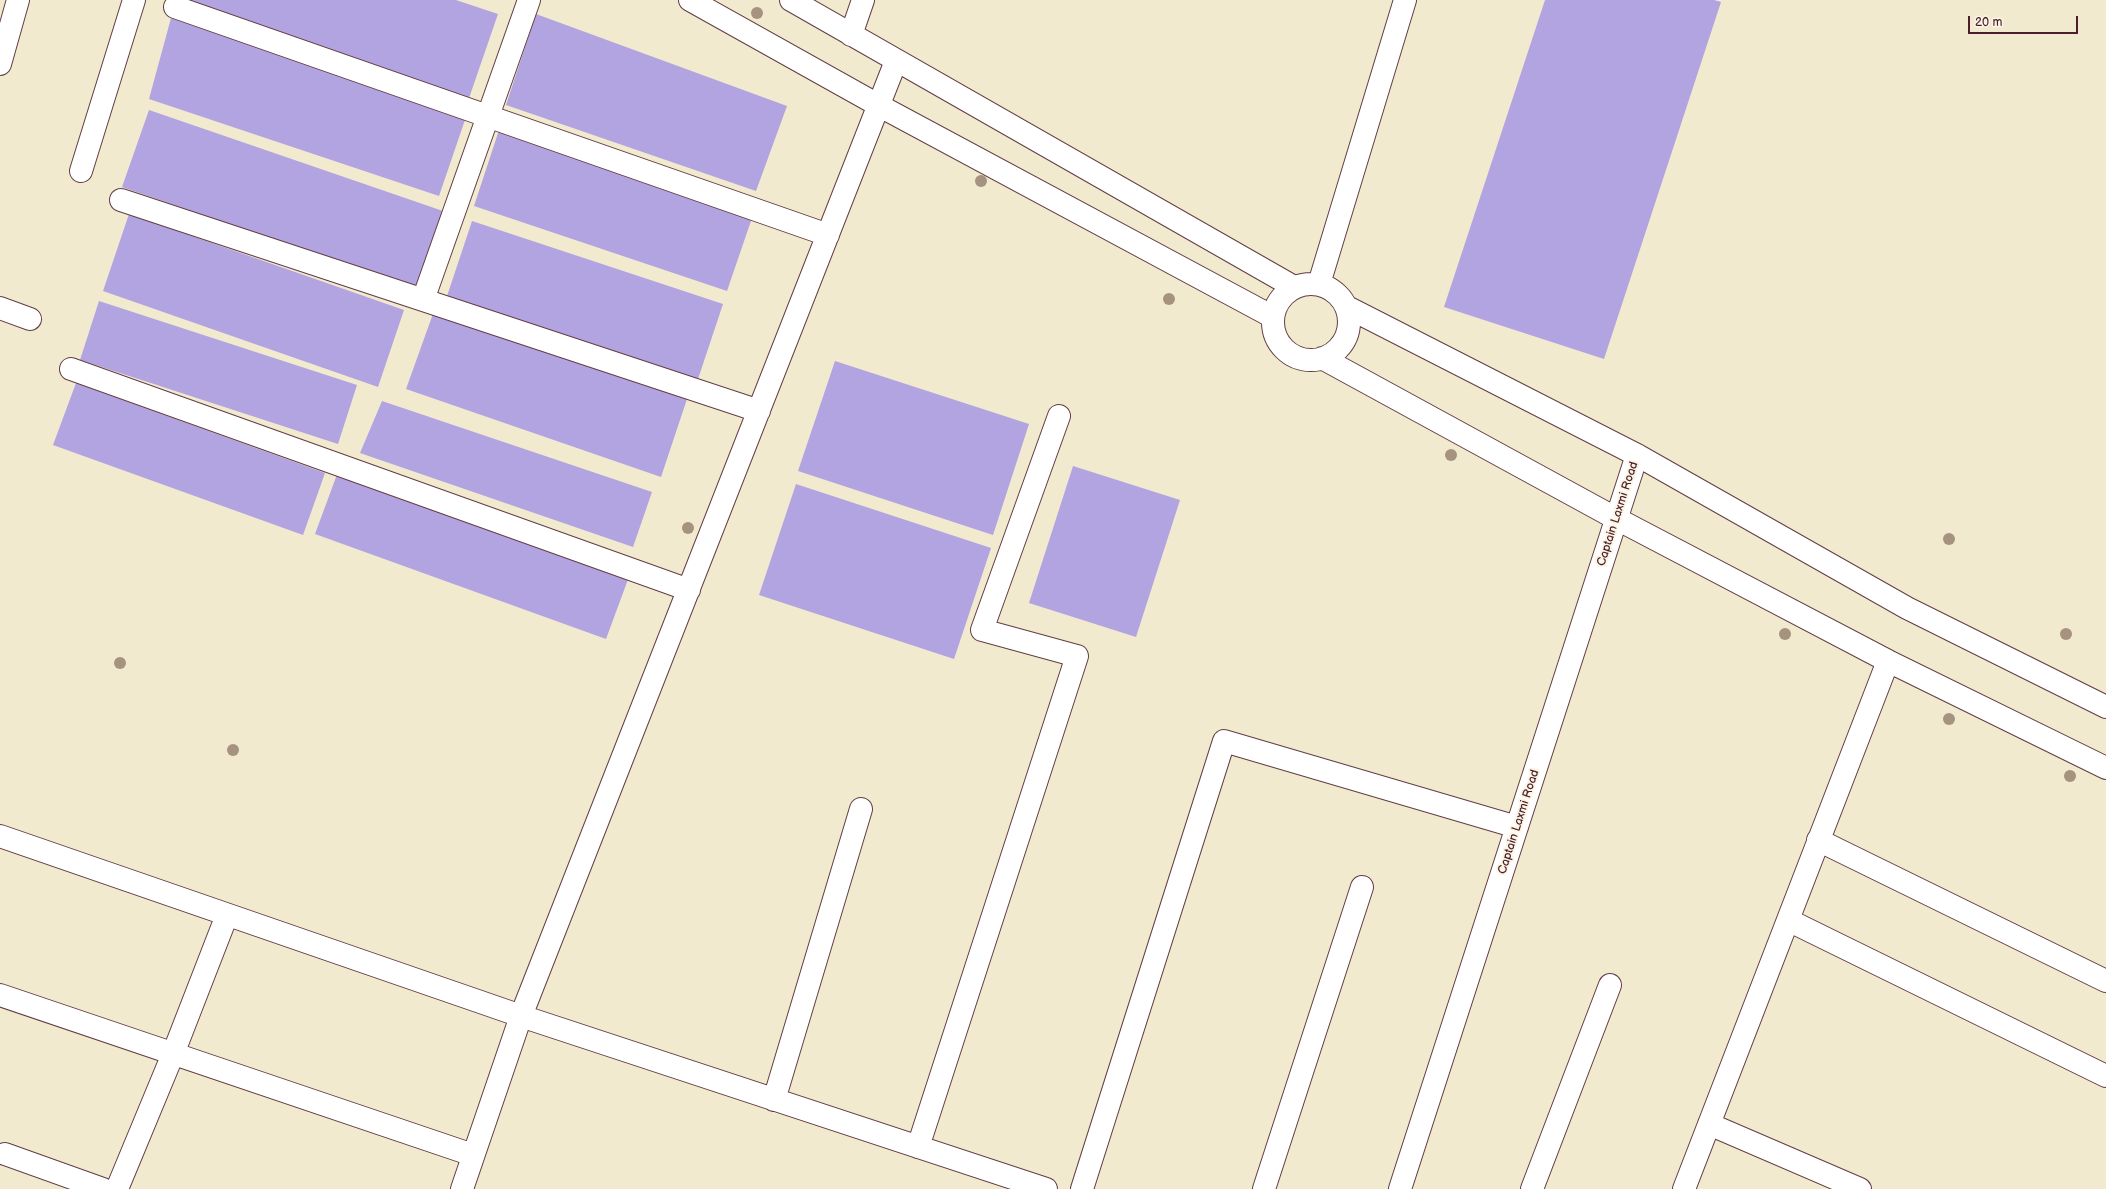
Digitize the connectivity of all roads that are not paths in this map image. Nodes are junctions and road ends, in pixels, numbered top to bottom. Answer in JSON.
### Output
{"nodes":[{"id":1,"x":18,"y":0,"type":"edge"},
{"id":2,"x":134,"y":0,"type":"edge"},
{"id":3,"x":529,"y":0,"type":"edge"},
{"id":4,"x":690,"y":0,"type":"edge"},
{"id":5,"x":791,"y":0,"type":"edge"},
{"id":6,"x":863,"y":0,"type":"edge"},
{"id":7,"x":1405,"y":0,"type":"edge"},
{"id":8,"x":176,"y":7,"type":"dead end"},
{"id":9,"x":851,"y":35,"type":"junction"},
{"id":10,"x":896,"y":61,"type":"junction"},
{"id":11,"x":0,"y":64,"type":"edge"},
{"id":12,"x":878,"y":105,"type":"junction"},
{"id":13,"x":489,"y":115,"type":"junction"},
{"id":14,"x":81,"y":171,"type":"dead end"},
{"id":15,"x":121,"y":200,"type":"dead end"},
{"id":16,"x":828,"y":235,"type":"junction"},
{"id":17,"x":1319,"y":284,"type":"junction"},
{"id":18,"x":1294,"y":287,"type":"junction"},
{"id":19,"x":423,"y":300,"type":"junction"},
{"id":20,"x":1347,"y":307,"type":"junction"},
{"id":21,"x":0,"y":308,"type":"edge"},
{"id":22,"x":1273,"y":317,"type":"junction"},
{"id":23,"x":30,"y":320,"type":"dead end"},
{"id":24,"x":1322,"y":358,"type":"junction"},
{"id":25,"x":71,"y":369,"type":"dead end"},
{"id":26,"x":758,"y":411,"type":"junction"},
{"id":27,"x":1058,"y":416,"type":"dead end"},
{"id":28,"x":1637,"y":455,"type":"junction"},
{"id":29,"x":1617,"y":519,"type":"junction"},
{"id":30,"x":689,"y":590,"type":"junction"},
{"id":31,"x":1888,"y":661,"type":"junction"},
{"id":32,"x":2106,"y":707,"type":"edge"},
{"id":33,"x":2106,"y":768,"type":"edge"},
{"id":34,"x":861,"y":809,"type":"dead end"},
{"id":35,"x":1517,"y":827,"type":"junction"},
{"id":36,"x":0,"y":836,"type":"edge"},
{"id":37,"x":1818,"y":840,"type":"junction"},
{"id":38,"x":1362,"y":887,"type":"dead end"},
{"id":39,"x":227,"y":915,"type":"junction"},
{"id":40,"x":1788,"y":920,"type":"junction"},
{"id":41,"x":2106,"y":981,"type":"edge"},
{"id":42,"x":1610,"y":985,"type":"dead end"},
{"id":43,"x":0,"y":995,"type":"edge"},
{"id":44,"x":522,"y":1016,"type":"junction"},
{"id":45,"x":173,"y":1054,"type":"junction"},
{"id":46,"x":2106,"y":1076,"type":"edge"},
{"id":47,"x":774,"y":1100,"type":"junction"},
{"id":48,"x":1709,"y":1124,"type":"junction"},
{"id":49,"x":918,"y":1147,"type":"junction"},
{"id":50,"x":5,"y":1154,"type":"dead end"},
{"id":51,"x":473,"y":1155,"type":"junction"},
{"id":52,"x":103,"y":1189,"type":"edge"},
{"id":53,"x":117,"y":1189,"type":"edge"},
{"id":54,"x":462,"y":1189,"type":"edge"},
{"id":55,"x":1046,"y":1189,"type":"edge"},
{"id":56,"x":1082,"y":1189,"type":"edge"},
{"id":57,"x":1264,"y":1189,"type":"edge"},
{"id":58,"x":1400,"y":1189,"type":"edge"},
{"id":59,"x":1532,"y":1189,"type":"edge"},
{"id":60,"x":1684,"y":1189,"type":"edge"},
{"id":61,"x":1860,"y":1189,"type":"edge"}],
"edges":[{"from":1,"to":11,"type":"street"},
{"from":2,"to":14,"type":"street"},
{"from":3,"to":13,"type":"street"},
{"from":4,"to":12,"type":"street"},
{"from":5,"to":9,"type":"street"},
{"from":6,"to":9,"type":"street"},
{"from":7,"to":17,"type":"street"},
{"from":8,"to":13,"type":"street"},
{"from":9,"to":10,"type":"street"},
{"from":10,"to":12,"type":"street"},
{"from":10,"to":18,"type":"street"},
{"from":12,"to":16,"type":"street"},
{"from":12,"to":22,"type":"street"},
{"from":13,"to":16,"type":"street"},
{"from":13,"to":19,"type":"street"},
{"from":15,"to":19,"type":"street"},
{"from":16,"to":26,"type":"street"},
{"from":17,"to":18,"type":"street"},
{"from":17,"to":20,"type":"street"},
{"from":18,"to":22,"type":"street"},
{"from":19,"to":26,"type":"street"},
{"from":20,"to":24,"type":"street"},
{"from":20,"to":28,"type":"street"},
{"from":21,"to":23,"type":"street"},
{"from":22,"to":24,"type":"street"},
{"from":24,"to":29,"type":"street"},
{"from":25,"to":30,"type":"street"},
{"from":26,"to":30,"type":"street"},
{"from":27,"to":49,"type":"street"},
{"from":28,"to":29,"type":"street","name":"Captain Laxmi Road"},
{"from":28,"to":32,"type":"street"},
{"from":29,"to":31,"type":"street"},
{"from":29,"to":35,"type":"street","name":"Captain Laxmi Road"},
{"from":30,"to":44,"type":"street"},
{"from":31,"to":33,"type":"street"},
{"from":31,"to":37,"type":"street"},
{"from":34,"to":47,"type":"street"},
{"from":35,"to":56,"type":"street"},
{"from":35,"to":58,"type":"street","name":"Captain Laxmi Road"},
{"from":36,"to":39,"type":"street"},
{"from":37,"to":40,"type":"street"},
{"from":37,"to":41,"type":"street"},
{"from":38,"to":57,"type":"street"},
{"from":39,"to":44,"type":"street"},
{"from":39,"to":45,"type":"street"},
{"from":40,"to":46,"type":"street"},
{"from":40,"to":48,"type":"street"},
{"from":42,"to":59,"type":"street"},
{"from":43,"to":45,"type":"street"},
{"from":44,"to":47,"type":"street"},
{"from":44,"to":51,"type":"street"},
{"from":45,"to":51,"type":"street"},
{"from":45,"to":53,"type":"street"},
{"from":47,"to":49,"type":"street"},
{"from":48,"to":60,"type":"street"},
{"from":48,"to":61,"type":"street"},
{"from":49,"to":55,"type":"street"},
{"from":50,"to":52,"type":"street"},
{"from":51,"to":54,"type":"street"}]}
